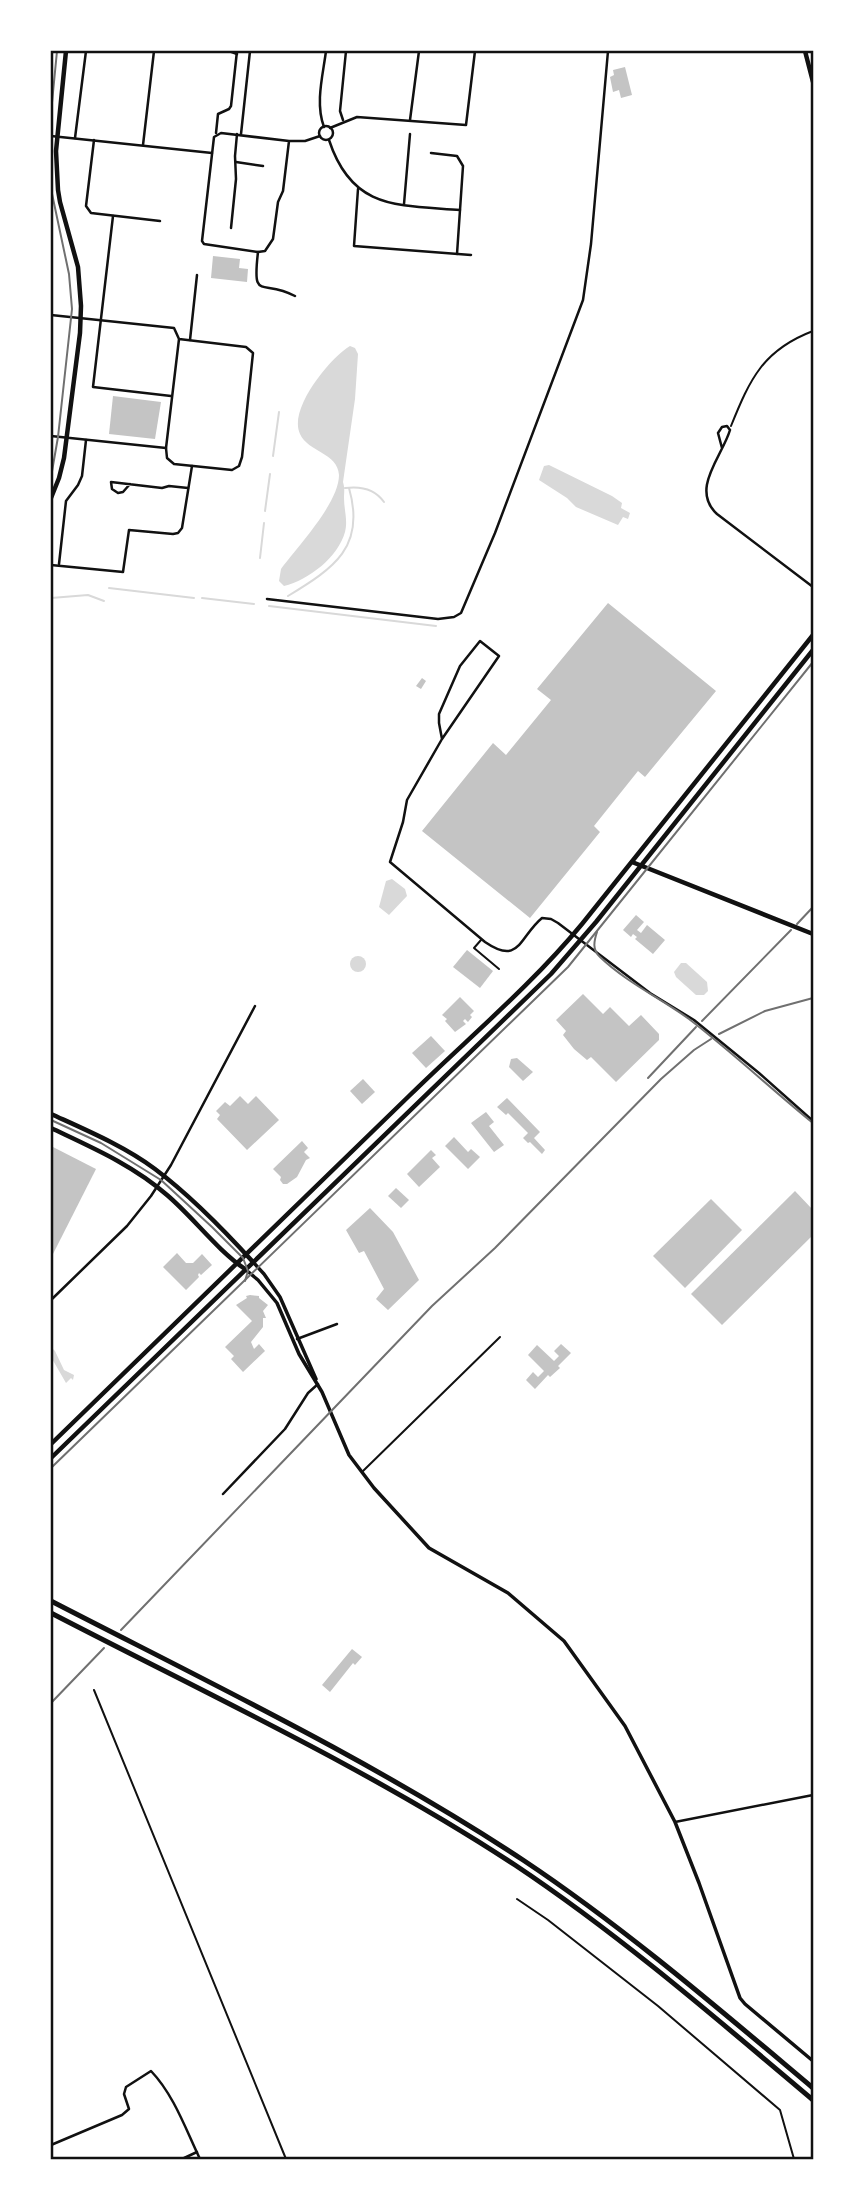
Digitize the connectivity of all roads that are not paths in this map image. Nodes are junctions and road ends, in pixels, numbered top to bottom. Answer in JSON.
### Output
{"nodes":[{"id":1,"x":66,"y":51,"type":"edge"},
{"id":2,"x":86,"y":51,"type":"edge"},
{"id":3,"x":154,"y":51,"type":"edge"},
{"id":4,"x":229,"y":51,"type":"edge"},
{"id":5,"x":250,"y":51,"type":"edge"},
{"id":6,"x":326,"y":51,"type":"edge"},
{"id":7,"x":346,"y":51,"type":"edge"},
{"id":8,"x":419,"y":51,"type":"edge"},
{"id":9,"x":475,"y":51,"type":"edge"},
{"id":10,"x":608,"y":51,"type":"edge"},
{"id":11,"x":805,"y":51,"type":"edge"},
{"id":12,"x":237,"y":52,"type":"edge"},
{"id":13,"x":813,"y":82,"type":"edge"},
{"id":14,"x":344,"y":121,"type":"junction"},
{"id":15,"x":410,"y":121,"type":"junction"},
{"id":16,"x":324,"y":127,"type":"junction"},
{"id":17,"x":330,"y":128,"type":"junction"},
{"id":18,"x":217,"y":134,"type":"junction"},
{"id":19,"x":239,"y":134,"type":"junction"},
{"id":20,"x":410,"y":134,"type":"dead end"},
{"id":21,"x":51,"y":136,"type":"edge"},
{"id":22,"x":58,"y":136,"type":"junction"},
{"id":23,"x":320,"y":136,"type":"junction"},
{"id":24,"x":75,"y":138,"type":"junction"},
{"id":25,"x":329,"y":140,"type":"junction"},
{"id":26,"x":94,"y":141,"type":"junction"},
{"id":27,"x":289,"y":141,"type":"junction"},
{"id":28,"x":143,"y":146,"type":"junction"},
{"id":29,"x":212,"y":153,"type":"junction"},
{"id":30,"x":432,"y":153,"type":"dead end"},
{"id":31,"x":236,"y":162,"type":"junction"},
{"id":32,"x":263,"y":166,"type":"dead end"},
{"id":33,"x":358,"y":189,"type":"junction"},
{"id":34,"x":404,"y":205,"type":"junction"},
{"id":35,"x":460,"y":210,"type":"junction"},
{"id":36,"x":113,"y":216,"type":"junction"},
{"id":37,"x":160,"y":221,"type":"dead end"},
{"id":38,"x":231,"y":228,"type":"dead end"},
{"id":39,"x":258,"y":252,"type":"junction"},
{"id":40,"x":457,"y":254,"type":"junction"},
{"id":41,"x":471,"y":255,"type":"dead end"},
{"id":42,"x":197,"y":275,"type":"dead end"},
{"id":43,"x":295,"y":296,"type":"dead end"},
{"id":44,"x":51,"y":315,"type":"edge"},
{"id":45,"x":81,"y":318,"type":"junction"},
{"id":46,"x":101,"y":320,"type":"junction"},
{"id":47,"x":178,"y":339,"type":"junction"},
{"id":48,"x":190,"y":340,"type":"junction"},
{"id":49,"x":171,"y":396,"type":"junction"},
{"id":50,"x":51,"y":436,"type":"edge"},
{"id":51,"x":67,"y":438,"type":"junction"},
{"id":52,"x":86,"y":440,"type":"junction"},
{"id":53,"x":166,"y":448,"type":"junction"},
{"id":54,"x":722,"y":448,"type":"junction"},
{"id":55,"x":192,"y":466,"type":"junction"},
{"id":56,"x":130,"y":484,"type":"junction"},
{"id":57,"x":188,"y":488,"type":"junction"},
{"id":58,"x":51,"y":498,"type":"edge"},
{"id":59,"x":51,"y":565,"type":"edge"},
{"id":60,"x":59,"y":566,"type":"junction"},
{"id":61,"x":813,"y":587,"type":"edge"},
{"id":62,"x":267,"y":599,"type":"dead end"},
{"id":63,"x":813,"y":635,"type":"edge"},
{"id":64,"x":813,"y":650,"type":"edge"},
{"id":65,"x":442,"y":739,"type":"junction"},
{"id":66,"x":632,"y":862,"type":"junction"},
{"id":67,"x":641,"y":866,"type":"junction"},
{"id":68,"x":813,"y":934,"type":"edge"},
{"id":69,"x":573,"y":935,"type":"junction"},
{"id":70,"x":481,"y":939,"type":"junction"},
{"id":71,"x":581,"y":940,"type":"junction"},
{"id":72,"x":499,"y":969,"type":"dead end"},
{"id":73,"x":255,"y":1006,"type":"dead end"},
{"id":74,"x":232,"y":1052,"type":"junction"},
{"id":75,"x":237,"y":1055,"type":"dead end"},
{"id":76,"x":51,"y":1114,"type":"edge"},
{"id":77,"x":813,"y":1122,"type":"edge"},
{"id":78,"x":51,"y":1128,"type":"edge"},
{"id":79,"x":164,"y":1176,"type":"junction"},
{"id":80,"x":156,"y":1187,"type":"junction"},
{"id":81,"x":246,"y":1255,"type":"junction"},
{"id":82,"x":253,"y":1262,"type":"junction"},
{"id":83,"x":237,"y":1264,"type":"junction"},
{"id":84,"x":245,"y":1269,"type":"junction"},
{"id":85,"x":51,"y":1300,"type":"edge"},
{"id":86,"x":337,"y":1324,"type":"dead end"},
{"id":87,"x":500,"y":1337,"type":"dead end"},
{"id":88,"x":296,"y":1339,"type":"junction"},
{"id":89,"x":318,"y":1384,"type":"junction"},
{"id":90,"x":51,"y":1444,"type":"edge"},
{"id":91,"x":51,"y":1458,"type":"edge"},
{"id":92,"x":362,"y":1472,"type":"junction"},
{"id":93,"x":223,"y":1494,"type":"dead end"},
{"id":94,"x":51,"y":1601,"type":"edge"},
{"id":95,"x":51,"y":1613,"type":"edge"},
{"id":96,"x":813,"y":1795,"type":"edge"},
{"id":97,"x":675,"y":1822,"type":"junction"},
{"id":98,"x":813,"y":2061,"type":"edge"},
{"id":99,"x":813,"y":2088,"type":"edge"},
{"id":100,"x":813,"y":2100,"type":"edge"},
{"id":101,"x":51,"y":2145,"type":"edge"},
{"id":102,"x":197,"y":2152,"type":"junction"},
{"id":103,"x":182,"y":2159,"type":"edge"},
{"id":104,"x":200,"y":2159,"type":"edge"}],
"edges":[{"from":1,"to":22,"type":"main road"},
{"from":2,"to":24,"type":"street"},
{"from":3,"to":28,"type":"street"},
{"from":4,"to":12,"type":"street"},
{"from":5,"to":19,"type":"street"},
{"from":6,"to":16,"type":"street"},
{"from":7,"to":14,"type":"street"},
{"from":8,"to":15,"type":"street"},
{"from":9,"to":15,"type":"street"},
{"from":10,"to":62,"type":"street"},
{"from":11,"to":13,"type":"main road"},
{"from":12,"to":18,"type":"street"},
{"from":14,"to":15,"type":"street"},
{"from":14,"to":17,"type":"street"},
{"from":16,"to":17,"type":"street"},
{"from":16,"to":23,"type":"street"},
{"from":17,"to":25,"type":"street"},
{"from":18,"to":19,"type":"street"},
{"from":18,"to":29,"type":"street"},
{"from":19,"to":27,"type":"street"},
{"from":19,"to":31,"type":"street"},
{"from":20,"to":34,"type":"street"},
{"from":21,"to":22,"type":"street"},
{"from":22,"to":24,"type":"street"},
{"from":22,"to":45,"type":"main road"},
{"from":23,"to":25,"type":"street"},
{"from":23,"to":27,"type":"street"},
{"from":24,"to":26,"type":"street"},
{"from":25,"to":33,"type":"street"},
{"from":26,"to":28,"type":"street"},
{"from":26,"to":36,"type":"street"},
{"from":27,"to":39,"type":"street"},
{"from":28,"to":29,"type":"street"},
{"from":29,"to":39,"type":"street"},
{"from":30,"to":35,"type":"street"},
{"from":31,"to":32,"type":"street"},
{"from":31,"to":38,"type":"street"},
{"from":33,"to":34,"type":"street"},
{"from":33,"to":40,"type":"street"},
{"from":34,"to":35,"type":"street"},
{"from":35,"to":40,"type":"street"},
{"from":36,"to":37,"type":"street"},
{"from":36,"to":46,"type":"street"},
{"from":39,"to":43,"type":"street"},
{"from":40,"to":41,"type":"street"},
{"from":42,"to":48,"type":"street"},
{"from":44,"to":45,"type":"street"},
{"from":45,"to":46,"type":"street"},
{"from":45,"to":51,"type":"main road"},
{"from":46,"to":47,"type":"street"},
{"from":46,"to":49,"type":"street"},
{"from":47,"to":48,"type":"street"},
{"from":47,"to":49,"type":"street"},
{"from":48,"to":55,"type":"street"},
{"from":49,"to":53,"type":"street"},
{"from":50,"to":51,"type":"street"},
{"from":51,"to":52,"type":"street"},
{"from":51,"to":58,"type":"main road"},
{"from":52,"to":53,"type":"street"},
{"from":52,"to":60,"type":"street"},
{"from":53,"to":55,"type":"street"},
{"from":54,"to":54,"type":"street"},
{"from":54,"to":61,"type":"street"},
{"from":55,"to":57,"type":"street"},
{"from":56,"to":56,"type":"street"},
{"from":56,"to":57,"type":"street"},
{"from":57,"to":60,"type":"street"},
{"from":59,"to":60,"type":"street"},
{"from":63,"to":66,"type":"main road"},
{"from":64,"to":67,"type":"main road"},
{"from":65,"to":65,"type":"street"},
{"from":65,"to":70,"type":"street"},
{"from":66,"to":67,"type":"main road"},
{"from":66,"to":69,"type":"main road"},
{"from":67,"to":68,"type":"main road"},
{"from":67,"to":71,"type":"main road"},
{"from":69,"to":70,"type":"street"},
{"from":69,"to":71,"type":"street"},
{"from":69,"to":81,"type":"main road"},
{"from":70,"to":72,"type":"lane"},
{"from":71,"to":77,"type":"street"},
{"from":71,"to":82,"type":"main road"},
{"from":73,"to":74,"type":"street"},
{"from":74,"to":75,"type":"street"},
{"from":74,"to":79,"type":"street"},
{"from":76,"to":79,"type":"main road"},
{"from":78,"to":80,"type":"main road"},
{"from":79,"to":80,"type":"street"},
{"from":79,"to":81,"type":"main road"},
{"from":80,"to":83,"type":"main road"},
{"from":80,"to":85,"type":"street"},
{"from":81,"to":82,"type":"main road"},
{"from":81,"to":83,"type":"main road"},
{"from":82,"to":84,"type":"main road"},
{"from":82,"to":88,"type":"street"},
{"from":83,"to":84,"type":"main road"},
{"from":83,"to":90,"type":"main road"},
{"from":84,"to":88,"type":"street"},
{"from":84,"to":91,"type":"main road"},
{"from":86,"to":88,"type":"street"},
{"from":87,"to":92,"type":"lane"},
{"from":88,"to":89,"type":"street"},
{"from":89,"to":92,"type":"street"},
{"from":89,"to":93,"type":"street"},
{"from":92,"to":97,"type":"street"},
{"from":94,"to":99,"type":"highway"},
{"from":95,"to":100,"type":"highway"},
{"from":96,"to":97,"type":"street"},
{"from":97,"to":98,"type":"street"},
{"from":101,"to":102,"type":"street"},
{"from":102,"to":103,"type":"street"},
{"from":102,"to":104,"type":"street"}]}
